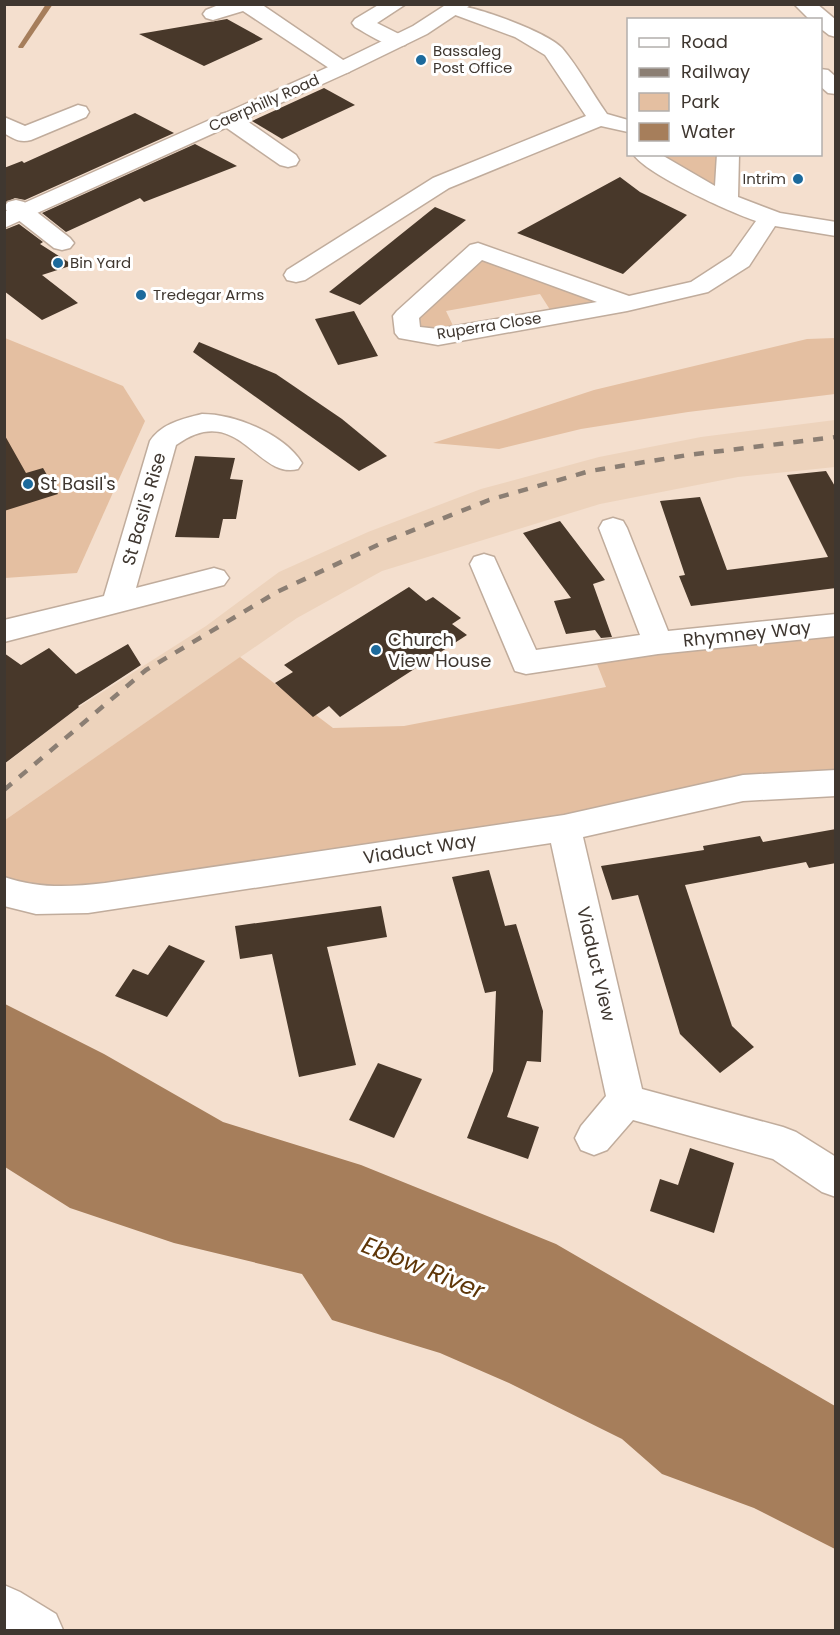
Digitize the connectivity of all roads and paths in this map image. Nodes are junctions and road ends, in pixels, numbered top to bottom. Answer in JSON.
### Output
{"nodes":[{"id":1,"x":245,"y":4,"type":"edge"},
{"id":2,"x":396,"y":4,"type":"edge"},
{"id":3,"x":804,"y":4,"type":"edge"},
{"id":4,"x":460,"y":7,"type":"edge"},
{"id":5,"x":213,"y":14,"type":"dead end"},
{"id":6,"x":821,"y":18,"type":"edge"},
{"id":7,"x":822,"y":19,"type":"edge"},
{"id":8,"x":836,"y":31,"type":"edge"},
{"id":9,"x":398,"y":41,"type":"junction"},
{"id":10,"x":342,"y":68,"type":"junction"},
{"id":11,"x":822,"y":77,"type":"edge"},
{"id":12,"x":836,"y":88,"type":"edge"},
{"id":13,"x":78,"y":112,"type":"dead end"},
{"id":14,"x":229,"y":119,"type":"junction"},
{"id":15,"x":599,"y":119,"type":"junction"},
{"id":16,"x":4,"y":123,"type":"edge"},
{"id":17,"x":626,"y":129,"type":"edge"},
{"id":18,"x":647,"y":156,"type":"edge"},
{"id":19,"x":728,"y":156,"type":"edge"},
{"id":20,"x":288,"y":160,"type":"dead end"},
{"id":21,"x":726,"y":201,"type":"junction"},
{"id":22,"x":12,"y":212,"type":"edge"},
{"id":23,"x":770,"y":218,"type":"junction"},
{"id":24,"x":836,"y":229,"type":"edge"},
{"id":25,"x":62,"y":243,"type":"dead end"},
{"id":26,"x":296,"y":275,"type":"dead end"},
{"id":27,"x":627,"y":304,"type":"junction"},
{"id":28,"x":288,"y":463,"type":"dead end"},
{"id":29,"x":613,"y":528,"type":"dead end"},
{"id":30,"x":484,"y":564,"type":"dead end"},
{"id":31,"x":214,"y":578,"type":"dead end"},
{"id":32,"x":117,"y":603,"type":"junction"},
{"id":33,"x":836,"y":625,"type":"edge"},
{"id":34,"x":4,"y":631,"type":"edge"},
{"id":35,"x":657,"y":643,"type":"junction"},
{"id":36,"x":836,"y":783,"type":"edge"},
{"id":37,"x":564,"y":828,"type":"junction"},
{"id":38,"x":4,"y":891,"type":"edge"},
{"id":39,"x":626,"y":1101,"type":"junction"},
{"id":40,"x":594,"y":1138,"type":"dead end"},
{"id":41,"x":836,"y":1179,"type":"edge"},
{"id":42,"x":4,"y":1608,"type":"edge"},
{"id":43,"x":40,"y":1630,"type":"edge"}],
"edges":[{"from":1,"to":5,"type":"street"},
{"from":1,"to":10,"type":"street"},
{"from":2,"to":9,"type":"street"},
{"from":3,"to":6,"type":"street"},
{"from":4,"to":9,"type":"street","name":"Caerphilly Road"},
{"from":4,"to":15,"type":"street"},
{"from":7,"to":8,"type":"street"},
{"from":9,"to":10,"type":"street","name":"Caerphilly Road"},
{"from":10,"to":14,"type":"street","name":"Caerphilly Road"},
{"from":11,"to":12,"type":"street"},
{"from":13,"to":16,"type":"street"},
{"from":14,"to":20,"type":"street"},
{"from":14,"to":22,"type":"street","name":"Caerphilly Road"},
{"from":15,"to":17,"type":"street"},
{"from":15,"to":26,"type":"street"},
{"from":18,"to":21,"type":"street"},
{"from":19,"to":21,"type":"street"},
{"from":21,"to":23,"type":"street"},
{"from":22,"to":25,"type":"street"},
{"from":23,"to":24,"type":"street"},
{"from":23,"to":27,"type":"street","name":"Ruperra Close"},
{"from":27,"to":27,"type":"street","name":"Ruperra Close"},
{"from":28,"to":32,"type":"street","name":"St Basil's Rise"},
{"from":29,"to":35,"type":"street","name":"Rhymney Way"},
{"from":30,"to":35,"type":"street","name":"Rhymney Way"},
{"from":31,"to":32,"type":"street"},
{"from":32,"to":34,"type":"street"},
{"from":33,"to":35,"type":"street","name":"Rhymney Way"},
{"from":36,"to":37,"type":"street","name":"Viaduct Way"},
{"from":37,"to":38,"type":"street","name":"Viaduct Way"},
{"from":37,"to":39,"type":"street","name":"Viaduct View"},
{"from":39,"to":40,"type":"street"},
{"from":39,"to":41,"type":"street"},
{"from":42,"to":43,"type":"street"}]}
